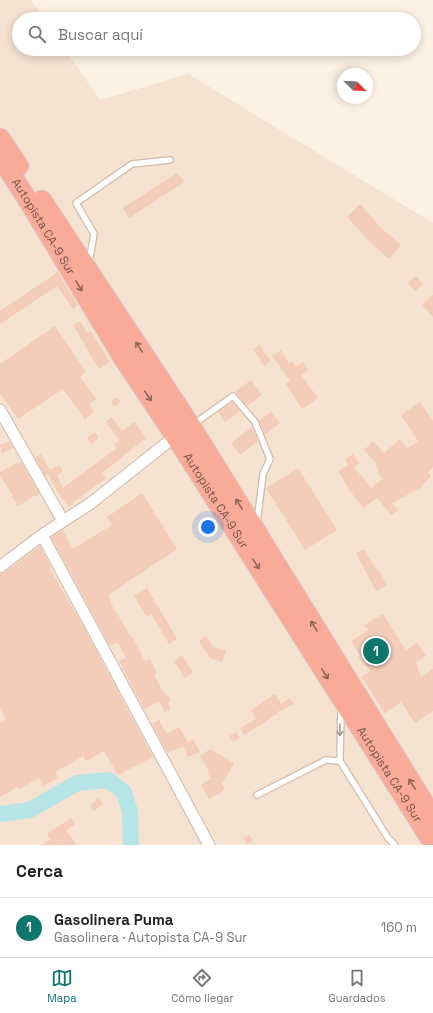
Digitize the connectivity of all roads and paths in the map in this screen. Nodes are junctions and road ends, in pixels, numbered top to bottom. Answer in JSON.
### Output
{"nodes":[{"id":1,"x":0,"y":138,"type":"edge"},
{"id":2,"x":0,"y":157,"type":"edge"},
{"id":3,"x":170,"y":160,"type":"dead end"},
{"id":4,"x":87,"y":268,"type":"junction"},
{"id":5,"x":0,"y":410,"type":"edge"},
{"id":6,"x":191,"y":426,"type":"junction"},
{"id":7,"x":175,"y":436,"type":"junction"},
{"id":8,"x":63,"y":521,"type":"junction"},
{"id":9,"x":256,"y":532,"type":"junction"},
{"id":10,"x":42,"y":535,"type":"junction"},
{"id":11,"x":0,"y":567,"type":"edge"},
{"id":12,"x":341,"y":699,"type":"junction"},
{"id":13,"x":340,"y":761,"type":"junction"},
{"id":14,"x":257,"y":795,"type":"dead end"},
{"id":15,"x":433,"y":817,"type":"edge"},
{"id":16,"x":433,"y":843,"type":"edge"},
{"id":17,"x":210,"y":845,"type":"edge"},
{"id":18,"x":396,"y":845,"type":"edge"}],
"edges":[{"from":1,"to":4,"type":"highway","name":"Autopista CA-9 Sur"},
{"from":2,"to":7,"type":"highway","name":"Autopista CA-9 Sur","one_way":true},
{"from":3,"to":4,"type":"lane"},
{"from":6,"to":4,"type":"highway","name":"Autopista CA-9 Sur","one_way":true},
{"from":5,"to":8,"type":"street"},
{"from":6,"to":7,"type":"street"},
{"from":9,"to":6,"type":"highway","name":"Autopista CA-9 Sur","one_way":true},
{"from":6,"to":9,"type":"lane"},
{"from":7,"to":8,"type":"street"},
{"from":7,"to":12,"type":"highway","name":"Autopista CA-9 Sur","one_way":true},
{"from":8,"to":10,"type":"street"},
{"from":15,"to":9,"type":"highway","name":"Autopista CA-9 Sur","one_way":true},
{"from":10,"to":11,"type":"street"},
{"from":10,"to":17,"type":"street"},
{"from":12,"to":13,"type":"lane","one_way":true},
{"from":12,"to":16,"type":"highway","name":"Autopista CA-9 Sur"},
{"from":13,"to":14,"type":"lane"},
{"from":13,"to":18,"type":"lane"}]}
